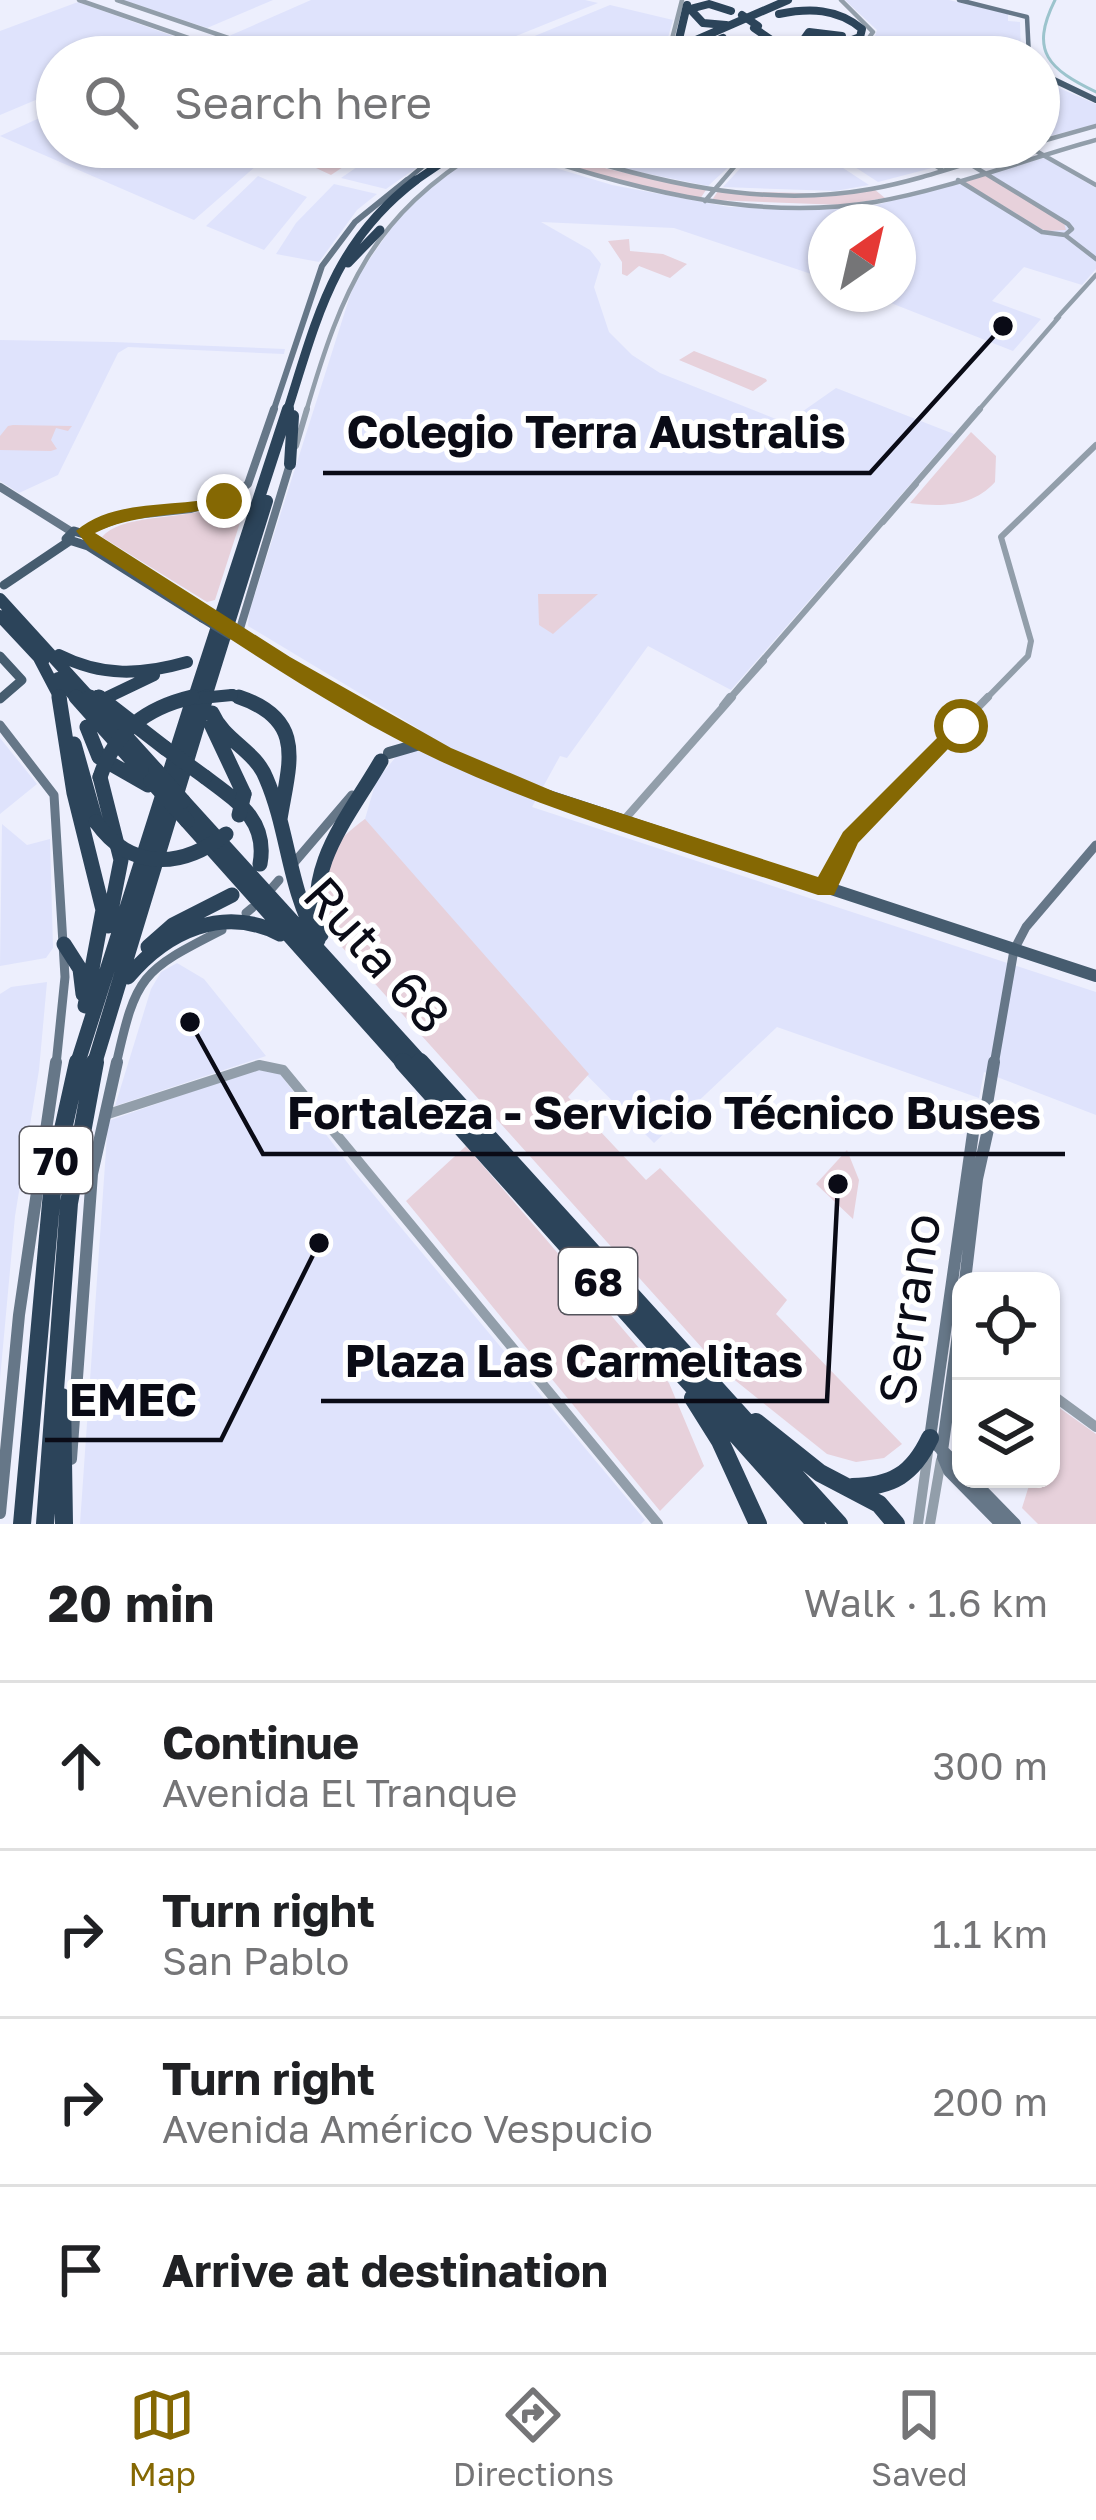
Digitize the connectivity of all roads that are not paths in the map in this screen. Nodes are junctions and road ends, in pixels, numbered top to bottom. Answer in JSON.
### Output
{"nodes":[{"id":1,"x":79,"y":0,"type":"edge"},
{"id":2,"x":117,"y":0,"type":"edge"},
{"id":3,"x":686,"y":0,"type":"edge"},
{"id":4,"x":718,"y":0,"type":"edge"},
{"id":5,"x":766,"y":0,"type":"edge"},
{"id":6,"x":798,"y":0,"type":"edge"},
{"id":7,"x":838,"y":0,"type":"edge"},
{"id":8,"x":959,"y":0,"type":"edge"},
{"id":9,"x":762,"y":11,"type":"junction"},
{"id":10,"x":736,"y":12,"type":"edge"},
{"id":11,"x":779,"y":14,"type":"junction"},
{"id":12,"x":756,"y":27,"type":"junction"},
{"id":13,"x":183,"y":36,"type":"edge"},
{"id":14,"x":222,"y":36,"type":"edge"},
{"id":15,"x":678,"y":36,"type":"edge"},
{"id":16,"x":700,"y":36,"type":"edge"},
{"id":17,"x":717,"y":36,"type":"edge"},
{"id":18,"x":723,"y":36,"type":"edge"},
{"id":19,"x":767,"y":36,"type":"edge"},
{"id":20,"x":778,"y":36,"type":"edge"},
{"id":21,"x":805,"y":36,"type":"edge"},
{"id":22,"x":842,"y":36,"type":"edge"},
{"id":23,"x":857,"y":36,"type":"edge"},
{"id":24,"x":863,"y":36,"type":"edge"},
{"id":25,"x":1027,"y":36,"type":"edge"},
{"id":26,"x":1060,"y":84,"type":"edge"},
{"id":27,"x":1096,"y":100,"type":"edge"},
{"id":28,"x":1096,"y":126,"type":"edge"},
{"id":29,"x":1060,"y":136,"type":"edge"},
{"id":30,"x":1096,"y":140,"type":"edge"},
{"id":31,"x":1060,"y":150,"type":"edge"},
{"id":32,"x":1060,"y":164,"type":"edge"},
{"id":33,"x":421,"y":168,"type":"edge"},
{"id":34,"x":437,"y":168,"type":"edge"},
{"id":35,"x":442,"y":168,"type":"edge"},
{"id":36,"x":444,"y":168,"type":"edge"},
{"id":37,"x":568,"y":168,"type":"edge"},
{"id":38,"x":611,"y":168,"type":"edge"},
{"id":39,"x":734,"y":168,"type":"edge"},
{"id":40,"x":945,"y":168,"type":"edge"},
{"id":41,"x":977,"y":168,"type":"edge"},
{"id":42,"x":997,"y":168,"type":"edge"},
{"id":43,"x":941,"y":169,"type":"junction"},
{"id":44,"x":983,"y":172,"type":"junction"},
{"id":45,"x":958,"y":179,"type":"junction"},
{"id":46,"x":1096,"y":185,"type":"edge"},
{"id":47,"x":714,"y":189,"type":"junction"},
{"id":48,"x":382,"y":198,"type":"junction"},
{"id":49,"x":705,"y":201,"type":"junction"},
{"id":50,"x":380,"y":230,"type":"junction"},
{"id":51,"x":1065,"y":235,"type":"junction"},
{"id":52,"x":356,"y":237,"type":"junction"},
{"id":53,"x":1096,"y":259,"type":"edge"},
{"id":54,"x":344,"y":266,"type":"junction"},
{"id":55,"x":1096,"y":274,"type":"edge"},
{"id":56,"x":274,"y":410,"type":"junction"},
{"id":57,"x":293,"y":416,"type":"junction"},
{"id":58,"x":276,"y":444,"type":"junction"},
{"id":59,"x":1096,"y":445,"type":"edge"},
{"id":60,"x":290,"y":464,"type":"junction"},
{"id":61,"x":0,"y":487,"type":"edge"},
{"id":62,"x":86,"y":533,"type":"junction"},
{"id":63,"x":72,"y":539,"type":"junction"},
{"id":64,"x":2,"y":592,"type":"edge"},
{"id":65,"x":204,"y":615,"type":"junction"},
{"id":66,"x":0,"y":616,"type":"edge"},
{"id":67,"x":230,"y":632,"type":"junction"},
{"id":68,"x":41,"y":652,"type":"junction"},
{"id":69,"x":0,"y":656,"type":"edge"},
{"id":70,"x":187,"y":662,"type":"junction"},
{"id":71,"x":73,"y":679,"type":"junction"},
{"id":72,"x":212,"y":679,"type":"junction"},
{"id":73,"x":108,"y":697,"type":"dead end"},
{"id":74,"x":0,"y":700,"type":"edge"},
{"id":75,"x":212,"y":713,"type":"junction"},
{"id":76,"x":0,"y":724,"type":"edge"},
{"id":77,"x":87,"y":727,"type":"dead end"},
{"id":78,"x":68,"y":728,"type":"junction"},
{"id":79,"x":405,"y":734,"type":"junction"},
{"id":80,"x":424,"y":744,"type":"junction"},
{"id":81,"x":386,"y":757,"type":"junction"},
{"id":82,"x":152,"y":779,"type":"junction"},
{"id":83,"x":621,"y":823,"type":"junction"},
{"id":84,"x":280,"y":836,"type":"junction"},
{"id":85,"x":1096,"y":845,"type":"edge"},
{"id":86,"x":260,"y":864,"type":"dead end"},
{"id":87,"x":293,"y":864,"type":"dead end"},
{"id":88,"x":827,"y":889,"type":"junction"},
{"id":89,"x":232,"y":895,"type":"dead end"},
{"id":90,"x":222,"y":930,"type":"dead end"},
{"id":91,"x":64,"y":944,"type":"junction"},
{"id":92,"x":301,"y":949,"type":"junction"},
{"id":93,"x":1014,"y":950,"type":"junction"},
{"id":94,"x":128,"y":976,"type":"junction"},
{"id":95,"x":1096,"y":976,"type":"edge"},
{"id":96,"x":342,"y":977,"type":"junction"},
{"id":97,"x":82,"y":1020,"type":"junction"},
{"id":98,"x":103,"y":1030,"type":"junction"},
{"id":99,"x":80,"y":1047,"type":"junction"},
{"id":100,"x":986,"y":1110,"type":"junction"},
{"id":101,"x":100,"y":1117,"type":"junction"},
{"id":102,"x":966,"y":1272,"type":"edge"},
{"id":103,"x":640,"y":1327,"type":"junction"},
{"id":104,"x":57,"y":1356,"type":"junction"},
{"id":105,"x":952,"y":1364,"type":"edge"},
{"id":106,"x":717,"y":1390,"type":"junction"},
{"id":107,"x":1060,"y":1401,"type":"edge"},
{"id":108,"x":32,"y":1406,"type":"junction"},
{"id":109,"x":1096,"y":1427,"type":"edge"},
{"id":110,"x":936,"y":1445,"type":"junction"},
{"id":111,"x":952,"y":1460,"type":"edge"},
{"id":112,"x":847,"y":1487,"type":"junction"},
{"id":113,"x":980,"y":1488,"type":"edge"},
{"id":114,"x":0,"y":1513,"type":"edge"},
{"id":115,"x":13,"y":1524,"type":"edge"},
{"id":116,"x":22,"y":1524,"type":"edge"},
{"id":117,"x":45,"y":1524,"type":"edge"},
{"id":118,"x":66,"y":1524,"type":"edge"},
{"id":119,"x":658,"y":1524,"type":"edge"},
{"id":120,"x":758,"y":1524,"type":"edge"},
{"id":121,"x":817,"y":1524,"type":"edge"},
{"id":122,"x":838,"y":1524,"type":"edge"},
{"id":123,"x":896,"y":1524,"type":"edge"},
{"id":124,"x":918,"y":1524,"type":"edge"},
{"id":125,"x":930,"y":1524,"type":"edge"},
{"id":126,"x":1001,"y":1524,"type":"edge"},
{"id":127,"x":1016,"y":1524,"type":"edge"}],
"edges":[{"from":1,"to":13,"type":"street"},
{"from":2,"to":14,"type":"street"},
{"from":3,"to":15,"type":"highway"},
{"from":4,"to":10,"type":"highway"},
{"from":5,"to":9,"type":"highway"},
{"from":6,"to":9,"type":"highway"},
{"from":6,"to":11,"type":"highway"},
{"from":6,"to":17,"type":"highway"},
{"from":7,"to":24,"type":"highway"},
{"from":8,"to":25,"type":"main road"},
{"from":9,"to":10,"type":"highway"},
{"from":10,"to":10,"type":"highway"},
{"from":10,"to":12,"type":"highway","bridge":true},
{"from":10,"to":16,"type":"highway"},
{"from":11,"to":18,"type":"highway"},
{"from":11,"to":23,"type":"highway"},
{"from":12,"to":19,"type":"highway"},
{"from":12,"to":20,"type":"highway"},
{"from":21,"to":22,"type":"highway"},
{"from":26,"to":27,"type":"main road"},
{"from":28,"to":29,"type":"street"},
{"from":30,"to":31,"type":"street"},
{"from":32,"to":46,"type":"street"},
{"from":33,"to":48,"type":"main road"},
{"from":34,"to":52,"type":"highway","number":"70"},
{"from":35,"to":54,"type":"highway","number":"70"},
{"from":36,"to":50,"type":"street"},
{"from":37,"to":49,"type":"street"},
{"from":38,"to":47,"type":"street"},
{"from":39,"to":47,"type":"street"},
{"from":40,"to":43,"type":"street"},
{"from":41,"to":44,"type":"street"},
{"from":42,"to":44,"type":"street"},
{"from":43,"to":45,"type":"street"},
{"from":43,"to":47,"type":"street"},
{"from":44,"to":45,"type":"street"},
{"from":44,"to":51,"type":"street"},
{"from":45,"to":49,"type":"street"},
{"from":45,"to":51,"type":"street"},
{"from":47,"to":49,"type":"street"},
{"from":48,"to":52,"type":"highway"},
{"from":48,"to":56,"type":"main road"},
{"from":50,"to":54,"type":"highway"},
{"from":50,"to":60,"type":"street"},
{"from":51,"to":53,"type":"street"},
{"from":52,"to":58,"type":"highway","number":"70"},
{"from":54,"to":57,"type":"highway","number":"70"},
{"from":55,"to":83,"type":"street"},
{"from":56,"to":58,"type":"highway"},
{"from":56,"to":62,"type":"main road"},
{"from":57,"to":60,"type":"highway"},
{"from":57,"to":72,"type":"highway","number":"70"},
{"from":58,"to":67,"type":"highway","number":"70"},
{"from":59,"to":88,"type":"street"},
{"from":60,"to":67,"type":"main road"},
{"from":61,"to":63,"type":"main road"},
{"from":62,"to":63,"type":"main road"},
{"from":62,"to":65,"type":"main road"},
{"from":63,"to":64,"type":"main road"},
{"from":63,"to":65,"type":"main road"},
{"from":64,"to":68,"type":"highway","name":"Ruta 68","number":"68"},
{"from":65,"to":67,"type":"main road","bridge":true},
{"from":66,"to":68,"type":"highway","name":"Ruta 68","number":"68"},
{"from":67,"to":70,"type":"highway"},
{"from":67,"to":79,"type":"main road"},
{"from":67,"to":99,"type":"highway","number":"70"},
{"from":68,"to":70,"type":"highway"},
{"from":68,"to":71,"type":"highway","name":"Ruta 68","number":"68"},
{"from":68,"to":78,"type":"highway"},
{"from":68,"to":82,"type":"highway","name":"Ruta 68","number":"68"},
{"from":69,"to":74,"type":"main road"},
{"from":70,"to":73,"type":"highway"},
{"from":71,"to":82,"type":"highway","name":"Ruta 68","number":"68"},
{"from":71,"to":86,"type":"highway","bridge":true},
{"from":72,"to":75,"type":"highway"},
{"from":72,"to":98,"type":"highway","number":"70"},
{"from":75,"to":78,"type":"highway","bridge":true},
{"from":75,"to":84,"type":"highway"},
{"from":76,"to":91,"type":"main road"},
{"from":77,"to":82,"type":"highway"},
{"from":78,"to":97,"type":"highway"},
{"from":79,"to":80,"type":"main road"},
{"from":79,"to":81,"type":"main road"},
{"from":80,"to":81,"type":"main road"},
{"from":80,"to":83,"type":"main road"},
{"from":81,"to":87,"type":"main road"},
{"from":81,"to":96,"type":"highway"},
{"from":82,"to":92,"type":"highway","name":"Ruta 68","number":"68","bridge":true},
{"from":82,"to":96,"type":"highway","name":"Ruta 68","number":"68","bridge":true},
{"from":83,"to":88,"type":"main road"},
{"from":84,"to":96,"type":"highway"},
{"from":84,"to":99,"type":"highway","bridge":true},
{"from":85,"to":93,"type":"main road","name":"Serrano"},
{"from":88,"to":93,"type":"main road"},
{"from":89,"to":94,"type":"highway"},
{"from":90,"to":101,"type":"main road"},
{"from":91,"to":97,"type":"highway"},
{"from":91,"to":114,"type":"main road"},
{"from":92,"to":94,"type":"highway"},
{"from":92,"to":103,"type":"highway","name":"Ruta 68","number":"68"},
{"from":93,"to":95,"type":"main road"},
{"from":93,"to":100,"type":"main road","name":"Serrano"},
{"from":94,"to":98,"type":"highway"},
{"from":96,"to":106,"type":"highway","name":"Ruta 68","number":"68"},
{"from":97,"to":99,"type":"highway"},
{"from":98,"to":104,"type":"highway","number":"70"},
{"from":99,"to":108,"type":"highway","number":"70"},
{"from":100,"to":102,"type":"main road","name":"Serrano"},
{"from":100,"to":110,"type":"main road","name":"Serrano"},
{"from":101,"to":118,"type":"main road"},
{"from":101,"to":119,"type":"street"},
{"from":103,"to":120,"type":"highway"},
{"from":103,"to":121,"type":"highway","name":"Ruta 68","number":"68"},
{"from":104,"to":117,"type":"highway","number":"70"},
{"from":104,"to":118,"type":"highway"},
{"from":105,"to":110,"type":"main road","name":"Serrano"},
{"from":106,"to":112,"type":"highway"},
{"from":106,"to":122,"type":"highway","name":"Ruta 68","number":"68"},
{"from":107,"to":109,"type":"street"},
{"from":108,"to":115,"type":"highway"},
{"from":108,"to":116,"type":"highway","number":"70"},
{"from":110,"to":111,"type":"main road"},
{"from":110,"to":112,"type":"highway"},
{"from":110,"to":124,"type":"street","name":"Serrano"},
{"from":110,"to":125,"type":"street","name":"Serrano"},
{"from":110,"to":126,"type":"main road"},
{"from":112,"to":123,"type":"highway"},
{"from":113,"to":127,"type":"main road"}]}
